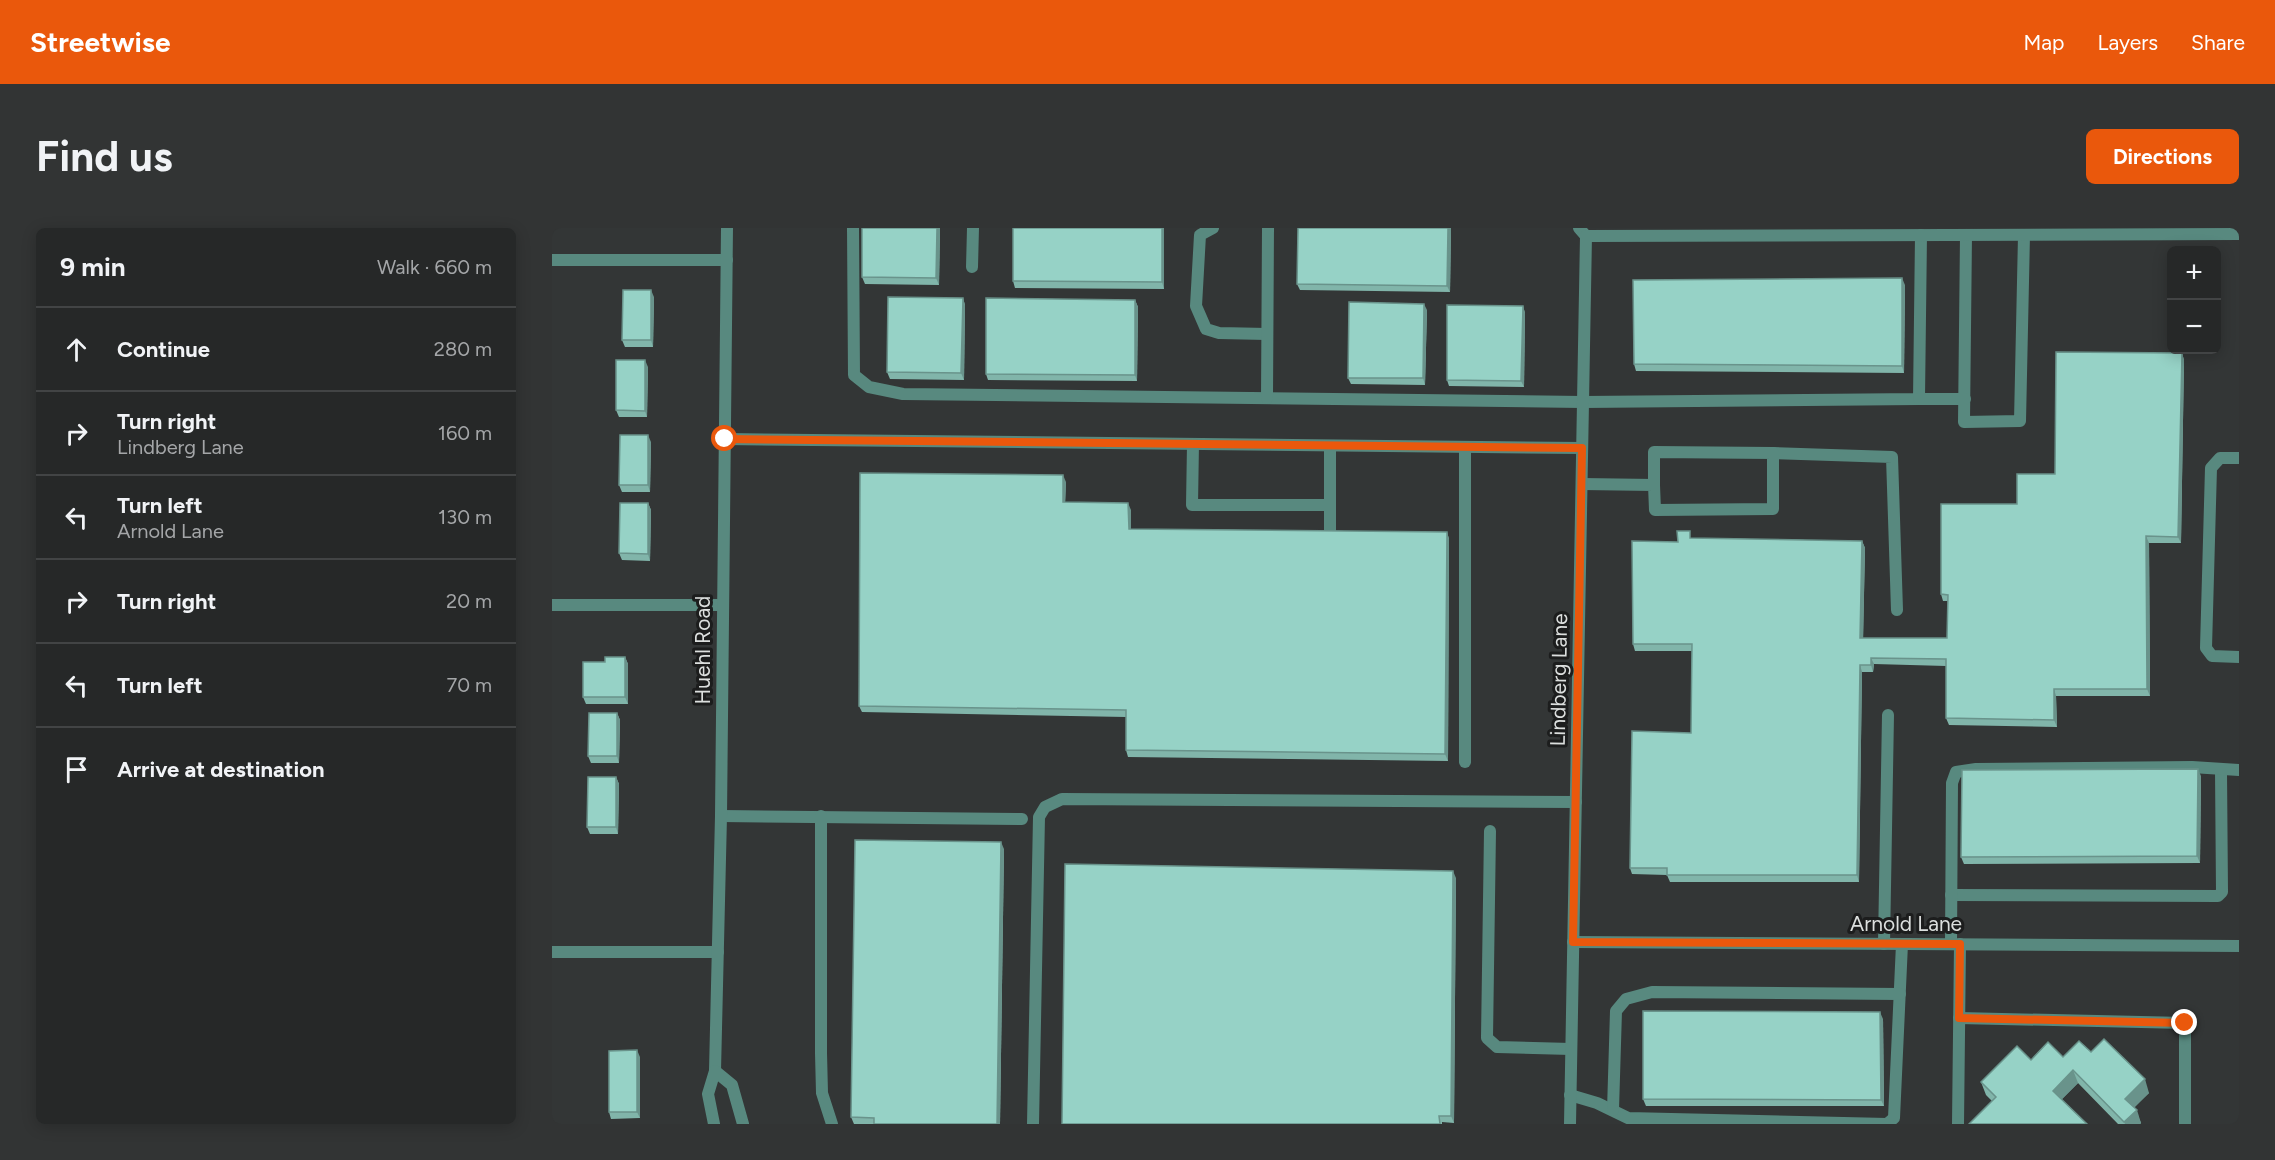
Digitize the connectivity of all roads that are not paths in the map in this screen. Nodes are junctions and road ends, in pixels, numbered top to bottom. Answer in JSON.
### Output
{"nodes":[{"id":1,"x":727,"y":228,"type":"edge"},
{"id":2,"x":853,"y":228,"type":"edge"},
{"id":3,"x":973,"y":228,"type":"edge"},
{"id":4,"x":1213,"y":228,"type":"edge"},
{"id":5,"x":1268,"y":228,"type":"edge"},
{"id":6,"x":1755,"y":231,"type":"edge"},
{"id":7,"x":1804,"y":231,"type":"edge"},
{"id":8,"x":2043,"y":231,"type":"edge"},
{"id":9,"x":1582,"y":232,"type":"edge"},
{"id":10,"x":1608,"y":232,"type":"edge"},
{"id":11,"x":1668,"y":232,"type":"edge"},
{"id":12,"x":2239,"y":234,"type":"edge"},
{"id":13,"x":1921,"y":235,"type":"junction"},
{"id":14,"x":1966,"y":235,"type":"junction"},
{"id":15,"x":2024,"y":235,"type":"junction"},
{"id":16,"x":552,"y":260,"type":"edge"},
{"id":17,"x":727,"y":260,"type":"junction"},
{"id":18,"x":972,"y":267,"type":"dead end"},
{"id":19,"x":1267,"y":334,"type":"junction"},
{"id":20,"x":1267,"y":398,"type":"junction"},
{"id":21,"x":1919,"y":399,"type":"junction"},
{"id":22,"x":1965,"y":399,"type":"junction"},
{"id":23,"x":1583,"y":402,"type":"junction"},
{"id":24,"x":725,"y":439,"type":"junction"},
{"id":25,"x":1193,"y":444,"type":"junction"},
{"id":26,"x":1330,"y":446,"type":"junction"},
{"id":27,"x":1466,"y":447,"type":"junction"},
{"id":28,"x":1582,"y":448,"type":"junction"},
{"id":29,"x":1773,"y":453,"type":"junction"},
{"id":30,"x":2239,"y":458,"type":"edge"},
{"id":31,"x":1582,"y":484,"type":"junction"},
{"id":32,"x":1654,"y":485,"type":"junction"},
{"id":33,"x":1330,"y":506,"type":"junction"},
{"id":34,"x":1330,"y":534,"type":"edge"},
{"id":35,"x":552,"y":605,"type":"edge"},
{"id":36,"x":723,"y":605,"type":"junction"},
{"id":37,"x":1897,"y":610,"type":"dead end"},
{"id":38,"x":2239,"y":657,"type":"edge"},
{"id":39,"x":1888,"y":715,"type":"dead end"},
{"id":40,"x":1465,"y":762,"type":"dead end"},
{"id":41,"x":2221,"y":771,"type":"junction"},
{"id":42,"x":2239,"y":771,"type":"edge"},
{"id":43,"x":1576,"y":802,"type":"junction"},
{"id":44,"x":721,"y":816,"type":"junction"},
{"id":45,"x":821,"y":816,"type":"junction"},
{"id":46,"x":1022,"y":819,"type":"dead end"},
{"id":47,"x":1490,"y":831,"type":"dead end"},
{"id":48,"x":1951,"y":895,"type":"junction"},
{"id":49,"x":1573,"y":942,"type":"junction"},
{"id":50,"x":1884,"y":944,"type":"junction"},
{"id":51,"x":1902,"y":944,"type":"junction"},
{"id":52,"x":1955,"y":944,"type":"junction"},
{"id":53,"x":2239,"y":946,"type":"edge"},
{"id":54,"x":552,"y":952,"type":"edge"},
{"id":55,"x":718,"y":952,"type":"junction"},
{"id":56,"x":1900,"y":994,"type":"junction"},
{"id":57,"x":1959,"y":1018,"type":"junction"},
{"id":58,"x":1571,"y":1048,"type":"junction"},
{"id":59,"x":715,"y":1071,"type":"junction"},
{"id":60,"x":1570,"y":1095,"type":"junction"},
{"id":61,"x":1612,"y":1110,"type":"junction"},
{"id":62,"x":714,"y":1124,"type":"edge"},
{"id":63,"x":743,"y":1124,"type":"edge"},
{"id":64,"x":832,"y":1124,"type":"edge"},
{"id":65,"x":1033,"y":1124,"type":"edge"},
{"id":66,"x":1570,"y":1124,"type":"edge"},
{"id":67,"x":1958,"y":1124,"type":"edge"},
{"id":68,"x":2185,"y":1124,"type":"edge"}],
"edges":[{"from":1,"to":17,"type":"street","name":"Huehl Road"},
{"from":2,"to":20,"type":"street"},
{"from":3,"to":18,"type":"street"},
{"from":4,"to":19,"type":"street"},
{"from":5,"to":19,"type":"street"},
{"from":6,"to":7,"type":"street"},
{"from":6,"to":11,"type":"street"},
{"from":7,"to":13,"type":"street"},
{"from":8,"to":12,"type":"street"},
{"from":8,"to":15,"type":"street"},
{"from":9,"to":10,"type":"street"},
{"from":9,"to":23,"type":"street","name":"Lindberg Lane"},
{"from":10,"to":11,"type":"street"},
{"from":13,"to":14,"type":"street"},
{"from":13,"to":21,"type":"street"},
{"from":14,"to":15,"type":"street"},
{"from":14,"to":22,"type":"street"},
{"from":15,"to":22,"type":"street"},
{"from":16,"to":17,"type":"street"},
{"from":17,"to":24,"type":"street","name":"Huehl Road"},
{"from":19,"to":20,"type":"street"},
{"from":20,"to":23,"type":"street"},
{"from":21,"to":22,"type":"street"},
{"from":21,"to":23,"type":"street"},
{"from":23,"to":28,"type":"street","name":"Lindberg Lane"},
{"from":24,"to":25,"type":"street"},
{"from":24,"to":36,"type":"street","name":"Huehl Road"},
{"from":25,"to":26,"type":"street"},
{"from":25,"to":33,"type":"street"},
{"from":26,"to":27,"type":"street"},
{"from":26,"to":33,"type":"street"},
{"from":27,"to":28,"type":"street"},
{"from":27,"to":40,"type":"street"},
{"from":28,"to":31,"type":"street","name":"Lindberg Lane"},
{"from":29,"to":32,"type":"street"},
{"from":29,"to":32,"type":"street"},
{"from":29,"to":37,"type":"street"},
{"from":30,"to":38,"type":"street"},
{"from":31,"to":32,"type":"street"},
{"from":31,"to":43,"type":"street","name":"Lindberg Lane"},
{"from":33,"to":34,"type":"street"},
{"from":35,"to":36,"type":"street"},
{"from":36,"to":44,"type":"street","name":"Huehl Road"},
{"from":39,"to":50,"type":"street"},
{"from":41,"to":42,"type":"street"},
{"from":41,"to":48,"type":"street"},
{"from":41,"to":48,"type":"street"},
{"from":43,"to":49,"type":"street","name":"Lindberg Lane"},
{"from":43,"to":65,"type":"street"},
{"from":44,"to":45,"type":"street"},
{"from":44,"to":55,"type":"street","name":"Huehl Road"},
{"from":45,"to":46,"type":"street"},
{"from":45,"to":64,"type":"street"},
{"from":47,"to":58,"type":"street"},
{"from":48,"to":52,"type":"street"},
{"from":49,"to":50,"type":"street","name":"Arnold Lane"},
{"from":49,"to":58,"type":"street","name":"Lindberg Lane"},
{"from":50,"to":51,"type":"street","name":"Arnold Lane"},
{"from":51,"to":52,"type":"street","name":"Arnold Lane"},
{"from":51,"to":56,"type":"street"},
{"from":52,"to":53,"type":"street","name":"Arnold Lane"},
{"from":52,"to":57,"type":"street"},
{"from":54,"to":55,"type":"street"},
{"from":55,"to":59,"type":"street","name":"Huehl Road"},
{"from":56,"to":61,"type":"street"},
{"from":56,"to":61,"type":"street"},
{"from":57,"to":67,"type":"street"},
{"from":57,"to":68,"type":"street"},
{"from":58,"to":60,"type":"street","name":"Lindberg Lane"},
{"from":59,"to":62,"type":"street","name":"Huehl Road"},
{"from":59,"to":63,"type":"street"},
{"from":60,"to":61,"type":"street"},
{"from":60,"to":66,"type":"street","name":"Lindberg Lane"}]}
